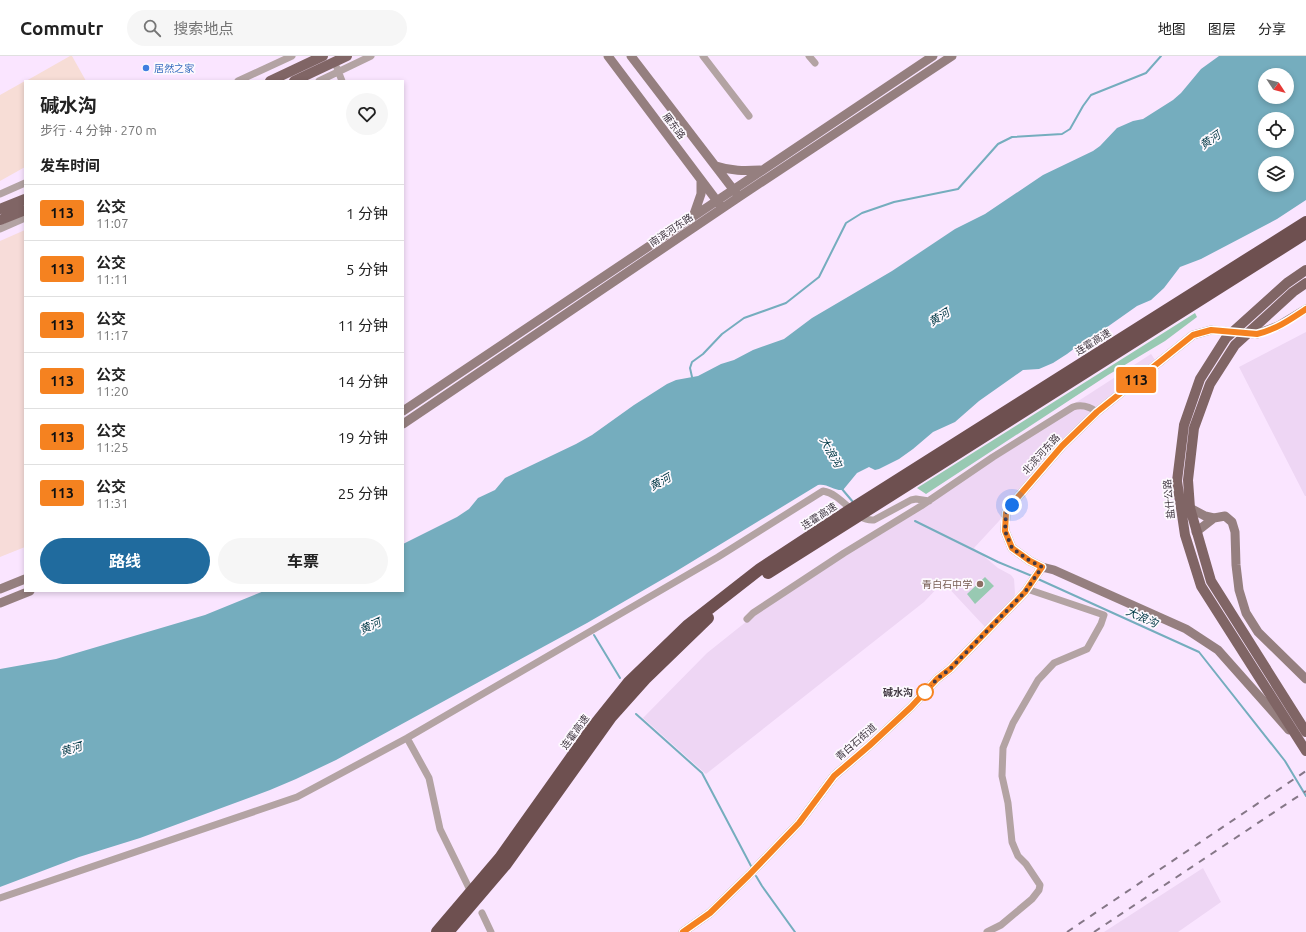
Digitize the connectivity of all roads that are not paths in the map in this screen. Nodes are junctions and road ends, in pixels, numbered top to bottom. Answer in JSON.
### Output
{"nodes":[{"id":1,"x":292,"y":56,"type":"edge"},
{"id":2,"x":323,"y":56,"type":"edge"},
{"id":3,"x":347,"y":56,"type":"edge"},
{"id":4,"x":372,"y":56,"type":"edge"},
{"id":5,"x":608,"y":56,"type":"edge"},
{"id":6,"x":631,"y":56,"type":"edge"},
{"id":7,"x":703,"y":56,"type":"edge"},
{"id":8,"x":809,"y":56,"type":"edge"},
{"id":9,"x":933,"y":56,"type":"edge"},
{"id":10,"x":952,"y":56,"type":"edge"},
{"id":11,"x":335,"y":62,"type":"junction"},
{"id":12,"x":815,"y":63,"type":"dead end"},
{"id":13,"x":338,"y":72,"type":"junction"},
{"id":14,"x":240,"y":80,"type":"edge"},
{"id":15,"x":272,"y":80,"type":"edge"},
{"id":16,"x":296,"y":80,"type":"edge"},
{"id":17,"x":320,"y":80,"type":"edge"},
{"id":18,"x":342,"y":80,"type":"edge"},
{"id":19,"x":749,"y":116,"type":"dead end"},
{"id":20,"x":716,"y":166,"type":"junction"},
{"id":21,"x":761,"y":170,"type":"junction"},
{"id":22,"x":701,"y":180,"type":"junction"},
{"id":23,"x":24,"y":183,"type":"edge"},
{"id":24,"x":733,"y":189,"type":"junction"},
{"id":25,"x":0,"y":194,"type":"edge"},
{"id":26,"x":739,"y":197,"type":"junction"},
{"id":27,"x":24,"y":199,"type":"edge"},
{"id":28,"x":716,"y":200,"type":"junction"},
{"id":29,"x":723,"y":208,"type":"junction"},
{"id":30,"x":0,"y":209,"type":"edge"},
{"id":31,"x":24,"y":210,"type":"edge"},
{"id":32,"x":693,"y":217,"type":"junction"},
{"id":33,"x":24,"y":218,"type":"edge"},
{"id":34,"x":0,"y":220,"type":"edge"},
{"id":35,"x":1306,"y":222,"type":"edge"},
{"id":36,"x":0,"y":229,"type":"edge"},
{"id":37,"x":1306,"y":233,"type":"edge"},
{"id":38,"x":1306,"y":270,"type":"edge"},
{"id":39,"x":1306,"y":283,"type":"edge"},
{"id":40,"x":1306,"y":309,"type":"edge"},
{"id":41,"x":1211,"y":330,"type":"tunnel mouth"},
{"id":42,"x":1257,"y":334,"type":"tunnel mouth"},
{"id":43,"x":496,"y":347,"type":"junction"},
{"id":44,"x":500,"y":357,"type":"junction"},
{"id":45,"x":404,"y":410,"type":"edge"},
{"id":46,"x":1097,"y":412,"type":"junction"},
{"id":47,"x":404,"y":423,"type":"edge"},
{"id":48,"x":881,"y":496,"type":"junction"},
{"id":49,"x":929,"y":501,"type":"junction"},
{"id":50,"x":1190,"y":508,"type":"junction"},
{"id":51,"x":854,"y":513,"type":"junction"},
{"id":52,"x":1214,"y":518,"type":"junction"},
{"id":53,"x":1196,"y":532,"type":"junction"},
{"id":54,"x":1040,"y":570,"type":"junction"},
{"id":55,"x":24,"y":579,"type":"edge"},
{"id":56,"x":1029,"y":587,"type":"junction"},
{"id":57,"x":0,"y":589,"type":"edge"},
{"id":58,"x":28,"y":592,"type":"edge"},
{"id":59,"x":0,"y":603,"type":"edge"},
{"id":60,"x":747,"y":618,"type":"dead end"},
{"id":61,"x":1306,"y":679,"type":"edge"},
{"id":62,"x":1306,"y":732,"type":"edge"},
{"id":63,"x":407,"y":738,"type":"junction"},
{"id":64,"x":1306,"y":749,"type":"edge"},
{"id":65,"x":469,"y":888,"type":"dead end"},
{"id":66,"x":0,"y":898,"type":"edge"},
{"id":67,"x":482,"y":913,"type":"dead end"},
{"id":68,"x":437,"y":932,"type":"edge"},
{"id":69,"x":448,"y":932,"type":"edge"},
{"id":70,"x":491,"y":932,"type":"edge"},
{"id":71,"x":683,"y":932,"type":"edge"},
{"id":72,"x":986,"y":932,"type":"edge"}],
"edges":[{"from":1,"to":14,"type":"street"},
{"from":2,"to":15,"type":"main road"},
{"from":3,"to":11,"type":"main road"},
{"from":4,"to":13,"type":"street"},
{"from":5,"to":22,"type":"main road","name":"雁东路"},
{"from":6,"to":20,"type":"main road","name":"雁东路"},
{"from":7,"to":19,"type":"street"},
{"from":8,"to":12,"type":"street"},
{"from":9,"to":21,"type":"main road","name":"南滨河东路"},
{"from":10,"to":26,"type":"main road","name":"南滨河东路"},
{"from":11,"to":13,"type":"street"},
{"from":11,"to":16,"type":"main road"},
{"from":13,"to":17,"type":"street"},
{"from":13,"to":18,"type":"street"},
{"from":20,"to":21,"type":"main road"},
{"from":20,"to":24,"type":"main road","name":"雁东路"},
{"from":21,"to":24,"type":"main road","name":"南滨河东路"},
{"from":22,"to":28,"type":"main road","name":"雁东路"},
{"from":22,"to":32,"type":"main road"},
{"from":23,"to":25,"type":"street"},
{"from":24,"to":26,"type":"main road","name":"雁东路"},
{"from":24,"to":28,"type":"main road","name":"南滨河东路"},
{"from":26,"to":29,"type":"main road","name":"南滨河东路"},
{"from":27,"to":30,"type":"main road"},
{"from":28,"to":29,"type":"main road","name":"雁东路"},
{"from":28,"to":32,"type":"main road","name":"南滨河东路"},
{"from":29,"to":44,"type":"main road","name":"南滨河东路"},
{"from":31,"to":34,"type":"main road"},
{"from":32,"to":43,"type":"main road","name":"南滨河东路"},
{"from":33,"to":36,"type":"street"},
{"from":35,"to":48,"type":"highway","name":"连霍高速"},
{"from":37,"to":48,"type":"highway","name":"连霍高速"},
{"from":38,"to":64,"type":"main road","name":"盐什公路"},
{"from":39,"to":50,"type":"main road","name":"盐什公路"},
{"from":40,"to":42,"type":"main road"},
{"from":41,"to":46,"type":"main road","name":"北滨河东路"},
{"from":43,"to":44,"type":"main road"},
{"from":43,"to":45,"type":"main road","name":"南滨河东路"},
{"from":44,"to":47,"type":"main road","name":"南滨河东路"},
{"from":46,"to":49,"type":"street"},
{"from":46,"to":54,"type":"main road","name":"北滨河东路"},
{"from":48,"to":51,"type":"highway","name":"连霍高速"},
{"from":49,"to":60,"type":"street"},
{"from":49,"to":63,"type":"street"},
{"from":50,"to":52,"type":"main road"},
{"from":50,"to":53,"type":"main road","name":"盐什公路"},
{"from":51,"to":68,"type":"highway","name":"连霍高速"},
{"from":51,"to":69,"type":"highway","name":"连霍高速"},
{"from":52,"to":53,"type":"main road"},
{"from":52,"to":61,"type":"main road"},
{"from":53,"to":62,"type":"main road","name":"盐什公路"},
{"from":54,"to":56,"type":"main road","name":"青白石街道"},
{"from":54,"to":64,"type":"main road","name":"盐什公路"},
{"from":55,"to":57,"type":"main road"},
{"from":56,"to":71,"type":"main road","name":"青白石街道"},
{"from":56,"to":72,"type":"street"},
{"from":58,"to":59,"type":"main road"},
{"from":63,"to":65,"type":"street"},
{"from":63,"to":66,"type":"street"},
{"from":67,"to":70,"type":"street"}]}
